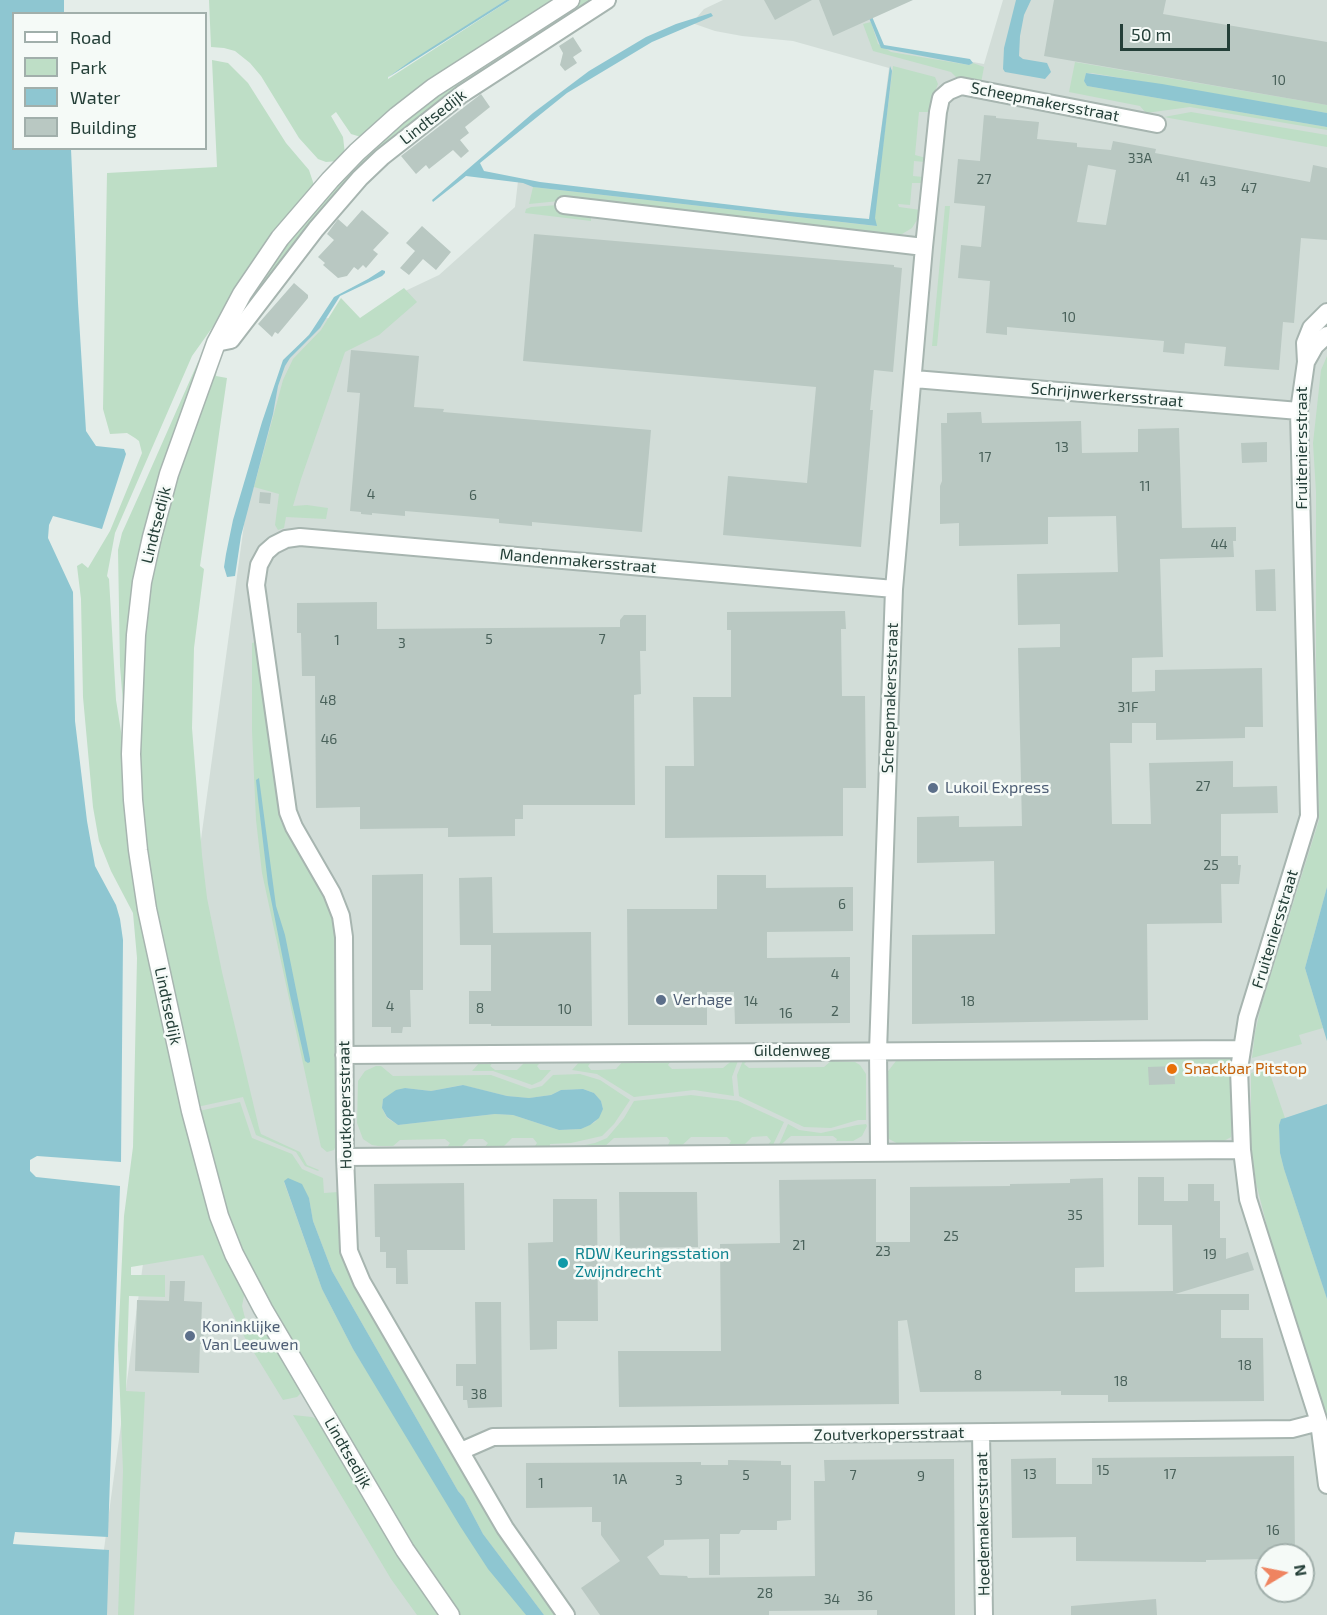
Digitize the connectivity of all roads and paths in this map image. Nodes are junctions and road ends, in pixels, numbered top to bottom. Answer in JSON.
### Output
{"nodes":[{"id":1,"x":570,"y":0,"type":"edge"},
{"id":2,"x":607,"y":0,"type":"edge"},
{"id":3,"x":1157,"y":124,"type":"dead end"},
{"id":4,"x":564,"y":205,"type":"dead end"},
{"id":5,"x":924,"y":247,"type":"junction"},
{"id":6,"x":1327,"y":312,"type":"edge"},
{"id":7,"x":1327,"y":335,"type":"edge"},
{"id":8,"x":216,"y":343,"type":"junction"},
{"id":9,"x":1306,"y":362,"type":"junction"},
{"id":10,"x":914,"y":379,"type":"junction"},
{"id":11,"x":1299,"y":411,"type":"junction"},
{"id":12,"x":266,"y":552,"type":"joint"},
{"id":13,"x":894,"y":589,"type":"junction"},
{"id":14,"x":1241,"y":1049,"type":"junction"},
{"id":15,"x":878,"y":1051,"type":"junction"},
{"id":16,"x":344,"y":1054,"type":"junction"},
{"id":17,"x":1242,"y":1150,"type":"junction"},
{"id":18,"x":879,"y":1151,"type":"junction"},
{"id":19,"x":345,"y":1157,"type":"junction"},
{"id":20,"x":1319,"y":1422,"type":"junction"},
{"id":21,"x":981,"y":1433,"type":"junction"},
{"id":22,"x":461,"y":1451,"type":"junction"},
{"id":23,"x":1327,"y":1485,"type":"edge"},
{"id":24,"x":450,"y":1615,"type":"edge"},
{"id":25,"x":566,"y":1615,"type":"edge"},
{"id":26,"x":984,"y":1615,"type":"edge"}],
"edges":[{"from":1,"to":8,"type":"street","name":"Lindtsedijk"},
{"from":2,"to":8,"type":"street","name":"Lindtsedijk"},
{"from":3,"to":5,"type":"street","name":"Scheepmakersstraat"},
{"from":4,"to":5,"type":"street"},
{"from":5,"to":10,"type":"street","name":"Scheepmakersstraat"},
{"from":6,"to":9,"type":"street","name":"Fruiteniersstraat"},
{"from":7,"to":9,"type":"street","name":"Fruiteniersstraat"},
{"from":8,"to":24,"type":"street","name":"Lindtsedijk"},
{"from":9,"to":11,"type":"street","name":"Fruiteniersstraat"},
{"from":10,"to":11,"type":"street","name":"Schrijnwerkersstraat"},
{"from":10,"to":13,"type":"street","name":"Scheepmakersstraat"},
{"from":11,"to":14,"type":"street","name":"Fruiteniersstraat"},
{"from":12,"to":13,"type":"street","name":"Mandenmakersstraat"},
{"from":12,"to":16,"type":"street","name":"Houtkopersstraat"},
{"from":13,"to":15,"type":"street","name":"Scheepmakersstraat"},
{"from":14,"to":15,"type":"street","name":"Gildenweg"},
{"from":14,"to":17,"type":"street","name":"Fruiteniersstraat"},
{"from":15,"to":16,"type":"street","name":"Gildenweg"},
{"from":15,"to":18,"type":"street","name":"Scheepmakersstraat"},
{"from":16,"to":19,"type":"street","name":"Houtkopersstraat"},
{"from":17,"to":18,"type":"street"},
{"from":17,"to":20,"type":"street","name":"Fruiteniersstraat"},
{"from":18,"to":19,"type":"street"},
{"from":19,"to":22,"type":"street","name":"Houtkopersstraat"},
{"from":20,"to":21,"type":"street","name":"Zoutverkopersstraat"},
{"from":20,"to":23,"type":"street","name":"Fruiteniersstraat"},
{"from":21,"to":22,"type":"street","name":"Zoutverkopersstraat"},
{"from":21,"to":26,"type":"street","name":"Hoedemakersstraat"},
{"from":22,"to":25,"type":"street","name":"Houtkopersstraat"}]}
